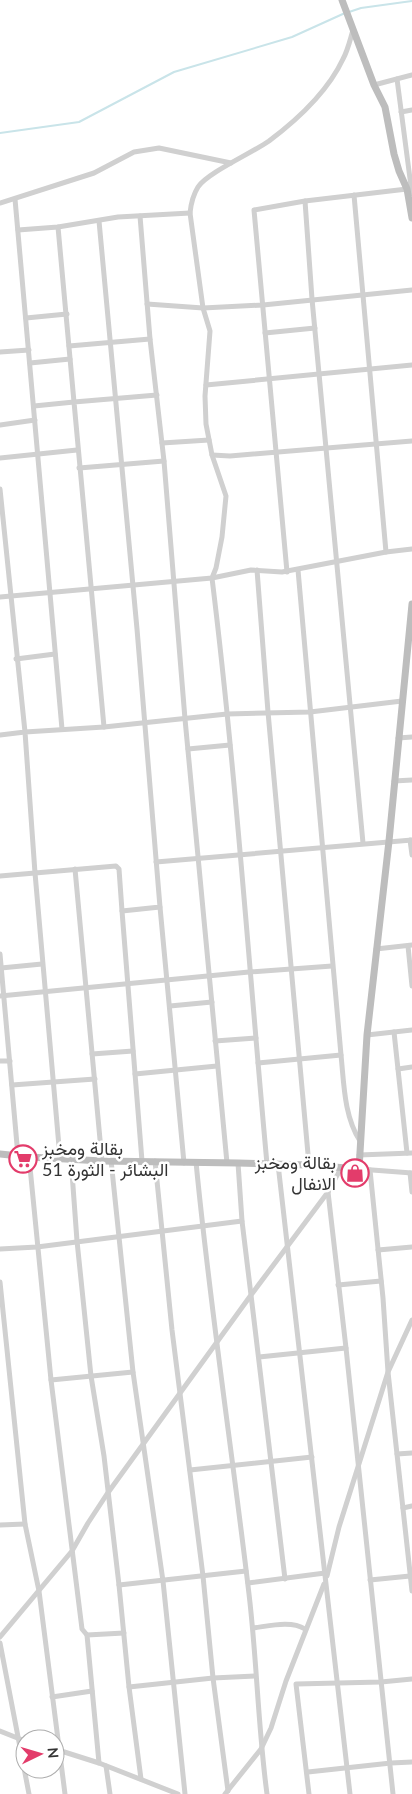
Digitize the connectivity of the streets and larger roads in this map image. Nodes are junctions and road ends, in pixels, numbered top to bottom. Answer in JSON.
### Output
{"nodes":[{"id":1,"x":343,"y":3,"type":"edge"},
{"id":2,"x":353,"y":30,"type":"junction"},
{"id":3,"x":412,"y":75,"type":"edge"},
{"id":4,"x":397,"y":78,"type":"junction"},
{"id":5,"x":374,"y":84,"type":"junction"},
{"id":6,"x":412,"y":110,"type":"edge"},
{"id":7,"x":401,"y":112,"type":"junction"},
{"id":8,"x":412,"y":150,"type":"edge"},
{"id":9,"x":406,"y":151,"type":"junction"},
{"id":10,"x":232,"y":164,"type":"junction"},
{"id":11,"x":409,"y":191,"type":"edge"},
{"id":12,"x":354,"y":195,"type":"junction"},
{"id":13,"x":15,"y":199,"type":"junction"},
{"id":14,"x":305,"y":201,"type":"junction"},
{"id":15,"x":0,"y":203,"type":"edge"},
{"id":16,"x":411,"y":205,"type":"edge"},
{"id":17,"x":190,"y":212,"type":"junction"},
{"id":18,"x":140,"y":216,"type":"junction"},
{"id":19,"x":412,"y":218,"type":"edge"},
{"id":20,"x":99,"y":221,"type":"junction"},
{"id":21,"x":58,"y":227,"type":"junction"},
{"id":22,"x":18,"y":230,"type":"junction"},
{"id":23,"x":412,"y":290,"type":"edge"},
{"id":24,"x":363,"y":294,"type":"junction"},
{"id":25,"x":312,"y":300,"type":"junction"},
{"id":26,"x":147,"y":304,"type":"junction"},
{"id":27,"x":263,"y":305,"type":"junction"},
{"id":28,"x":203,"y":308,"type":"junction"},
{"id":29,"x":66,"y":314,"type":"junction"},
{"id":30,"x":26,"y":318,"type":"junction"},
{"id":31,"x":315,"y":328,"type":"junction"},
{"id":32,"x":265,"y":333,"type":"junction"},
{"id":33,"x":150,"y":339,"type":"junction"},
{"id":34,"x":111,"y":343,"type":"junction"},
{"id":35,"x":69,"y":346,"type":"junction"},
{"id":36,"x":29,"y":350,"type":"junction"},
{"id":37,"x":0,"y":352,"type":"edge"},
{"id":38,"x":70,"y":359,"type":"junction"},
{"id":39,"x":30,"y":364,"type":"junction"},
{"id":40,"x":412,"y":365,"type":"edge"},
{"id":41,"x":369,"y":369,"type":"junction"},
{"id":42,"x":320,"y":374,"type":"junction"},
{"id":43,"x":270,"y":379,"type":"junction"},
{"id":44,"x":206,"y":385,"type":"junction"},
{"id":45,"x":157,"y":395,"type":"junction"},
{"id":46,"x":115,"y":399,"type":"junction"},
{"id":47,"x":74,"y":402,"type":"junction"},
{"id":48,"x":34,"y":406,"type":"junction"},
{"id":49,"x":35,"y":420,"type":"junction"},
{"id":50,"x":0,"y":425,"type":"edge"},
{"id":51,"x":209,"y":440,"type":"junction"},
{"id":52,"x":412,"y":441,"type":"edge"},
{"id":53,"x":162,"y":443,"type":"junction"},
{"id":54,"x":375,"y":444,"type":"junction"},
{"id":55,"x":326,"y":449,"type":"junction"},
{"id":56,"x":78,"y":450,"type":"junction"},
{"id":57,"x":277,"y":452,"type":"junction"},
{"id":58,"x":38,"y":454,"type":"junction"},
{"id":59,"x":212,"y":455,"type":"junction"},
{"id":60,"x":0,"y":458,"type":"edge"},
{"id":61,"x":164,"y":461,"type":"junction"},
{"id":62,"x":121,"y":465,"type":"junction"},
{"id":63,"x":79,"y":468,"type":"junction"},
{"id":64,"x":0,"y":489,"type":"edge"},
{"id":65,"x":412,"y":549,"type":"edge"},
{"id":66,"x":386,"y":552,"type":"junction"},
{"id":67,"x":336,"y":562,"type":"junction"},
{"id":68,"x":257,"y":570,"type":"junction"},
{"id":69,"x":298,"y":570,"type":"junction"},
{"id":70,"x":287,"y":572,"type":"junction"},
{"id":71,"x":212,"y":578,"type":"junction"},
{"id":72,"x":175,"y":581,"type":"junction"},
{"id":73,"x":132,"y":584,"type":"junction"},
{"id":74,"x":91,"y":588,"type":"junction"},
{"id":75,"x":49,"y":593,"type":"junction"},
{"id":76,"x":10,"y":597,"type":"junction"},
{"id":77,"x":0,"y":598,"type":"edge"},
{"id":78,"x":412,"y":604,"type":"edge"},
{"id":79,"x":412,"y":614,"type":"edge"},
{"id":80,"x":56,"y":654,"type":"junction"},
{"id":81,"x":16,"y":658,"type":"junction"},
{"id":82,"x":408,"y":672,"type":"edge"},
{"id":83,"x":402,"y":701,"type":"junction"},
{"id":84,"x":350,"y":708,"type":"junction"},
{"id":85,"x":268,"y":712,"type":"junction"},
{"id":86,"x":310,"y":712,"type":"junction"},
{"id":87,"x":227,"y":714,"type":"junction"},
{"id":88,"x":185,"y":719,"type":"junction"},
{"id":89,"x":144,"y":723,"type":"junction"},
{"id":90,"x":104,"y":727,"type":"junction"},
{"id":91,"x":62,"y":729,"type":"junction"},
{"id":92,"x":25,"y":732,"type":"junction"},
{"id":93,"x":0,"y":736,"type":"edge"},
{"id":94,"x":412,"y":737,"type":"edge"},
{"id":95,"x":398,"y":738,"type":"junction"},
{"id":96,"x":230,"y":745,"type":"junction"},
{"id":97,"x":188,"y":749,"type":"junction"},
{"id":98,"x":412,"y":780,"type":"edge"},
{"id":99,"x":394,"y":782,"type":"junction"},
{"id":100,"x":411,"y":840,"type":"edge"},
{"id":101,"x":388,"y":841,"type":"junction"},
{"id":102,"x":363,"y":843,"type":"junction"},
{"id":103,"x":322,"y":848,"type":"junction"},
{"id":104,"x":280,"y":852,"type":"junction"},
{"id":105,"x":241,"y":855,"type":"junction"},
{"id":106,"x":412,"y":855,"type":"edge"},
{"id":107,"x":198,"y":859,"type":"junction"},
{"id":108,"x":156,"y":862,"type":"junction"},
{"id":109,"x":75,"y":869,"type":"junction"},
{"id":110,"x":35,"y":873,"type":"junction"},
{"id":111,"x":0,"y":876,"type":"edge"},
{"id":112,"x":160,"y":907,"type":"junction"},
{"id":113,"x":122,"y":910,"type":"junction"},
{"id":114,"x":410,"y":945,"type":"edge"},
{"id":115,"x":376,"y":949,"type":"junction"},
{"id":116,"x":0,"y":954,"type":"edge"},
{"id":117,"x":42,"y":964,"type":"junction"},
{"id":118,"x":332,"y":966,"type":"junction"},
{"id":119,"x":1,"y":968,"type":"junction"},
{"id":120,"x":290,"y":968,"type":"junction"},
{"id":121,"x":249,"y":972,"type":"junction"},
{"id":122,"x":209,"y":976,"type":"junction"},
{"id":123,"x":167,"y":980,"type":"junction"},
{"id":124,"x":127,"y":984,"type":"junction"},
{"id":125,"x":412,"y":986,"type":"edge"},
{"id":126,"x":86,"y":987,"type":"junction"},
{"id":127,"x":46,"y":991,"type":"junction"},
{"id":128,"x":2,"y":996,"type":"edge"},
{"id":129,"x":212,"y":1002,"type":"junction"},
{"id":130,"x":170,"y":1006,"type":"junction"},
{"id":131,"x":412,"y":1030,"type":"edge"},
{"id":132,"x":394,"y":1032,"type":"junction"},
{"id":133,"x":367,"y":1035,"type":"junction"},
{"id":134,"x":256,"y":1038,"type":"junction"},
{"id":135,"x":215,"y":1041,"type":"junction"},
{"id":136,"x":133,"y":1051,"type":"junction"},
{"id":137,"x":92,"y":1054,"type":"junction"},
{"id":138,"x":341,"y":1055,"type":"junction"},
{"id":139,"x":299,"y":1059,"type":"junction"},
{"id":140,"x":0,"y":1061,"type":"edge"},
{"id":141,"x":10,"y":1061,"type":"junction"},
{"id":142,"x":258,"y":1063,"type":"junction"},
{"id":143,"x":218,"y":1066,"type":"junction"},
{"id":144,"x":412,"y":1068,"type":"edge"},
{"id":145,"x":398,"y":1069,"type":"junction"},
{"id":146,"x":175,"y":1070,"type":"junction"},
{"id":147,"x":135,"y":1074,"type":"junction"},
{"id":148,"x":94,"y":1079,"type":"junction"},
{"id":149,"x":53,"y":1082,"type":"junction"},
{"id":150,"x":12,"y":1086,"type":"junction"},
{"id":151,"x":360,"y":1141,"type":"junction"},
{"id":152,"x":409,"y":1153,"type":"edge"},
{"id":153,"x":0,"y":1154,"type":"edge"},
{"id":154,"x":360,"y":1155,"type":"junction"},
{"id":155,"x":18,"y":1156,"type":"junction"},
{"id":156,"x":28,"y":1157,"type":"junction"},
{"id":157,"x":60,"y":1158,"type":"junction"},
{"id":158,"x":71,"y":1159,"type":"junction"},
{"id":159,"x":111,"y":1160,"type":"junction"},
{"id":160,"x":142,"y":1160,"type":"junction"},
{"id":161,"x":102,"y":1161,"type":"junction"},
{"id":162,"x":156,"y":1161,"type":"junction"},
{"id":163,"x":196,"y":1162,"type":"junction"},
{"id":164,"x":238,"y":1162,"type":"junction"},
{"id":165,"x":184,"y":1163,"type":"junction"},
{"id":166,"x":227,"y":1163,"type":"junction"},
{"id":167,"x":267,"y":1164,"type":"junction"},
{"id":168,"x":278,"y":1164,"type":"junction"},
{"id":169,"x":309,"y":1165,"type":"junction"},
{"id":170,"x":341,"y":1168,"type":"junction"},
{"id":171,"x":359,"y":1169,"type":"junction"},
{"id":172,"x":370,"y":1170,"type":"junction"},
{"id":173,"x":411,"y":1173,"type":"edge"},
{"id":174,"x":328,"y":1192,"type":"junction"},
{"id":175,"x":412,"y":1192,"type":"edge"},
{"id":176,"x":242,"y":1221,"type":"junction"},
{"id":177,"x":202,"y":1225,"type":"junction"},
{"id":178,"x":162,"y":1230,"type":"junction"},
{"id":179,"x":118,"y":1236,"type":"junction"},
{"id":180,"x":77,"y":1241,"type":"junction"},
{"id":181,"x":288,"y":1245,"type":"junction"},
{"id":182,"x":37,"y":1247,"type":"junction"},
{"id":183,"x":412,"y":1247,"type":"edge"},
{"id":184,"x":0,"y":1249,"type":"edge"},
{"id":185,"x":378,"y":1250,"type":"junction"},
{"id":186,"x":381,"y":1281,"type":"junction"},
{"id":187,"x":0,"y":1282,"type":"edge"},
{"id":188,"x":338,"y":1285,"type":"junction"},
{"id":189,"x":251,"y":1296,"type":"junction"},
{"id":190,"x":412,"y":1320,"type":"edge"},
{"id":191,"x":216,"y":1343,"type":"junction"},
{"id":192,"x":346,"y":1348,"type":"junction"},
{"id":193,"x":301,"y":1353,"type":"junction"},
{"id":194,"x":259,"y":1357,"type":"junction"},
{"id":195,"x":133,"y":1372,"type":"junction"},
{"id":196,"x":388,"y":1372,"type":"junction"},
{"id":197,"x":91,"y":1376,"type":"junction"},
{"id":198,"x":50,"y":1380,"type":"junction"},
{"id":199,"x":181,"y":1392,"type":"junction"},
{"id":200,"x":143,"y":1445,"type":"junction"},
{"id":201,"x":412,"y":1453,"type":"edge"},
{"id":202,"x":397,"y":1454,"type":"junction"},
{"id":203,"x":312,"y":1457,"type":"junction"},
{"id":204,"x":272,"y":1462,"type":"junction"},
{"id":205,"x":358,"y":1464,"type":"junction"},
{"id":206,"x":232,"y":1465,"type":"junction"},
{"id":207,"x":190,"y":1470,"type":"junction"},
{"id":208,"x":107,"y":1494,"type":"junction"},
{"id":209,"x":412,"y":1506,"type":"edge"},
{"id":210,"x":403,"y":1508,"type":"junction"},
{"id":211,"x":25,"y":1524,"type":"junction"},
{"id":212,"x":0,"y":1525,"type":"edge"},
{"id":213,"x":72,"y":1551,"type":"junction"},
{"id":214,"x":246,"y":1571,"type":"junction"},
{"id":215,"x":325,"y":1573,"type":"junction"},
{"id":216,"x":203,"y":1576,"type":"junction"},
{"id":217,"x":410,"y":1576,"type":"junction"},
{"id":218,"x":285,"y":1578,"type":"junction"},
{"id":219,"x":370,"y":1580,"type":"junction"},
{"id":220,"x":163,"y":1581,"type":"junction"},
{"id":221,"x":325,"y":1581,"type":"junction"},
{"id":222,"x":248,"y":1583,"type":"junction"},
{"id":223,"x":120,"y":1585,"type":"junction"},
{"id":224,"x":39,"y":1591,"type":"junction"},
{"id":225,"x":412,"y":1591,"type":"edge"},
{"id":226,"x":253,"y":1628,"type":"junction"},
{"id":227,"x":305,"y":1630,"type":"junction"},
{"id":228,"x":124,"y":1633,"type":"junction"},
{"id":229,"x":87,"y":1635,"type":"junction"},
{"id":230,"x":0,"y":1638,"type":"edge"},
{"id":231,"x":0,"y":1643,"type":"edge"},
{"id":232,"x":255,"y":1676,"type":"junction"},
{"id":233,"x":213,"y":1678,"type":"junction"},
{"id":234,"x":412,"y":1679,"type":"edge"},
{"id":235,"x":286,"y":1681,"type":"junction"},
{"id":236,"x":174,"y":1682,"type":"junction"},
{"id":237,"x":381,"y":1682,"type":"junction"},
{"id":238,"x":296,"y":1684,"type":"junction"},
{"id":239,"x":338,"y":1684,"type":"junction"},
{"id":240,"x":129,"y":1687,"type":"junction"},
{"id":241,"x":92,"y":1691,"type":"junction"},
{"id":242,"x":52,"y":1697,"type":"junction"},
{"id":243,"x":15,"y":1729,"type":"edge"},
{"id":244,"x":55,"y":1729,"type":"edge"},
{"id":245,"x":0,"y":1731,"type":"edge"},
{"id":246,"x":15,"y":1738,"type":"edge"},
{"id":247,"x":261,"y":1749,"type":"junction"},
{"id":248,"x":65,"y":1752,"type":"edge"},
{"id":249,"x":412,"y":1762,"type":"edge"},
{"id":250,"x":99,"y":1763,"type":"junction"},
{"id":251,"x":391,"y":1763,"type":"junction"},
{"id":252,"x":106,"y":1766,"type":"junction"},
{"id":253,"x":347,"y":1768,"type":"junction"},
{"id":254,"x":308,"y":1772,"type":"junction"},
{"id":255,"x":26,"y":1779,"type":"edge"},
{"id":256,"x":62,"y":1779,"type":"edge"},
{"id":257,"x":141,"y":1779,"type":"junction"},
{"id":258,"x":227,"y":1792,"type":"edge"},
{"id":259,"x":29,"y":1794,"type":"edge"},
{"id":260,"x":65,"y":1794,"type":"edge"},
{"id":261,"x":110,"y":1794,"type":"edge"},
{"id":262,"x":178,"y":1794,"type":"edge"},
{"id":263,"x":184,"y":1794,"type":"edge"},
{"id":264,"x":267,"y":1794,"type":"edge"},
{"id":265,"x":310,"y":1794,"type":"edge"},
{"id":266,"x":350,"y":1794,"type":"edge"},
{"id":267,"x":393,"y":1794,"type":"edge"}],
"edges":[{"from":1,"to":2,"type":"street"},
{"from":2,"to":5,"type":"street"},
{"from":2,"to":10,"type":"street"},
{"from":3,"to":4,"type":"street"},
{"from":4,"to":5,"type":"street"},
{"from":4,"to":7,"type":"street"},
{"from":5,"to":11,"type":"street"},
{"from":6,"to":7,"type":"street"},
{"from":7,"to":9,"type":"street"},
{"from":8,"to":9,"type":"street"},
{"from":9,"to":11,"type":"street"},
{"from":10,"to":13,"type":"street"},
{"from":10,"to":17,"type":"street"},
{"from":11,"to":12,"type":"street"},
{"from":11,"to":16,"type":"street"},
{"from":12,"to":14,"type":"street"},
{"from":12,"to":24,"type":"street"},
{"from":13,"to":15,"type":"street"},
{"from":13,"to":22,"type":"street"},
{"from":14,"to":25,"type":"street"},
{"from":14,"to":27,"type":"street"},
{"from":16,"to":19,"type":"street"},
{"from":17,"to":18,"type":"street"},
{"from":17,"to":28,"type":"street"},
{"from":18,"to":20,"type":"street"},
{"from":18,"to":26,"type":"street"},
{"from":20,"to":21,"type":"street"},
{"from":20,"to":34,"type":"street"},
{"from":21,"to":22,"type":"street"},
{"from":21,"to":29,"type":"street"},
{"from":22,"to":30,"type":"street"},
{"from":23,"to":24,"type":"street"},
{"from":24,"to":25,"type":"street"},
{"from":24,"to":41,"type":"street"},
{"from":25,"to":27,"type":"street"},
{"from":25,"to":31,"type":"street"},
{"from":26,"to":28,"type":"street"},
{"from":26,"to":33,"type":"street"},
{"from":27,"to":28,"type":"street"},
{"from":27,"to":32,"type":"street"},
{"from":28,"to":44,"type":"street"},
{"from":29,"to":30,"type":"street"},
{"from":29,"to":35,"type":"street"},
{"from":30,"to":36,"type":"street"},
{"from":31,"to":32,"type":"street"},
{"from":31,"to":42,"type":"street"},
{"from":32,"to":43,"type":"street"},
{"from":33,"to":34,"type":"street"},
{"from":33,"to":45,"type":"street"},
{"from":34,"to":35,"type":"street"},
{"from":34,"to":46,"type":"street"},
{"from":35,"to":38,"type":"street"},
{"from":36,"to":37,"type":"street"},
{"from":36,"to":39,"type":"street"},
{"from":38,"to":39,"type":"street"},
{"from":38,"to":47,"type":"street"},
{"from":39,"to":48,"type":"street"},
{"from":40,"to":41,"type":"street"},
{"from":41,"to":42,"type":"street"},
{"from":41,"to":54,"type":"street"},
{"from":42,"to":43,"type":"street"},
{"from":42,"to":55,"type":"street"},
{"from":43,"to":44,"type":"street"},
{"from":43,"to":57,"type":"street"},
{"from":44,"to":51,"type":"street"},
{"from":45,"to":46,"type":"street"},
{"from":45,"to":53,"type":"street"},
{"from":46,"to":47,"type":"street"},
{"from":46,"to":62,"type":"street"},
{"from":47,"to":48,"type":"street"},
{"from":47,"to":56,"type":"street"},
{"from":48,"to":49,"type":"street"},
{"from":49,"to":50,"type":"street"},
{"from":49,"to":58,"type":"street"},
{"from":51,"to":53,"type":"street"},
{"from":51,"to":59,"type":"street"},
{"from":52,"to":54,"type":"street"},
{"from":53,"to":61,"type":"street"},
{"from":54,"to":55,"type":"street"},
{"from":54,"to":66,"type":"street"},
{"from":55,"to":57,"type":"street"},
{"from":55,"to":67,"type":"street"},
{"from":56,"to":58,"type":"street"},
{"from":56,"to":63,"type":"street"},
{"from":57,"to":59,"type":"street"},
{"from":57,"to":70,"type":"street"},
{"from":58,"to":60,"type":"street"},
{"from":58,"to":75,"type":"street"},
{"from":59,"to":71,"type":"street"},
{"from":61,"to":62,"type":"street"},
{"from":61,"to":72,"type":"street"},
{"from":62,"to":63,"type":"street"},
{"from":62,"to":73,"type":"street"},
{"from":63,"to":74,"type":"street"},
{"from":64,"to":76,"type":"street"},
{"from":65,"to":66,"type":"street"},
{"from":66,"to":67,"type":"street"},
{"from":67,"to":69,"type":"street"},
{"from":67,"to":84,"type":"street"},
{"from":68,"to":70,"type":"street"},
{"from":68,"to":71,"type":"street"},
{"from":68,"to":85,"type":"street"},
{"from":69,"to":70,"type":"street"},
{"from":69,"to":86,"type":"street"},
{"from":71,"to":72,"type":"street"},
{"from":71,"to":87,"type":"street"},
{"from":72,"to":73,"type":"street"},
{"from":72,"to":88,"type":"street"},
{"from":73,"to":74,"type":"street"},
{"from":73,"to":89,"type":"street"},
{"from":74,"to":75,"type":"street"},
{"from":74,"to":90,"type":"street"},
{"from":75,"to":76,"type":"street"},
{"from":75,"to":80,"type":"street"},
{"from":76,"to":77,"type":"street"},
{"from":76,"to":81,"type":"street"},
{"from":78,"to":79,"type":"street"},
{"from":79,"to":82,"type":"street"},
{"from":80,"to":81,"type":"street"},
{"from":80,"to":91,"type":"street"},
{"from":81,"to":92,"type":"street"},
{"from":82,"to":83,"type":"street"},
{"from":83,"to":84,"type":"street"},
{"from":83,"to":95,"type":"street"},
{"from":84,"to":86,"type":"street"},
{"from":84,"to":102,"type":"street"},
{"from":85,"to":86,"type":"street"},
{"from":85,"to":87,"type":"street"},
{"from":85,"to":104,"type":"street"},
{"from":86,"to":103,"type":"street"},
{"from":87,"to":88,"type":"street"},
{"from":87,"to":96,"type":"street"},
{"from":88,"to":89,"type":"street"},
{"from":88,"to":97,"type":"street"},
{"from":89,"to":90,"type":"street"},
{"from":89,"to":108,"type":"street"},
{"from":90,"to":91,"type":"street"},
{"from":91,"to":92,"type":"street"},
{"from":92,"to":93,"type":"street"},
{"from":92,"to":110,"type":"street"},
{"from":94,"to":95,"type":"street"},
{"from":95,"to":99,"type":"street"},
{"from":96,"to":97,"type":"street"},
{"from":96,"to":105,"type":"street"},
{"from":97,"to":107,"type":"street"},
{"from":98,"to":99,"type":"street"},
{"from":99,"to":101,"type":"street"},
{"from":100,"to":101,"type":"street"},
{"from":100,"to":106,"type":"street"},
{"from":101,"to":102,"type":"street"},
{"from":101,"to":115,"type":"street"},
{"from":102,"to":103,"type":"street"},
{"from":103,"to":104,"type":"street"},
{"from":103,"to":118,"type":"street"},
{"from":104,"to":105,"type":"street"},
{"from":104,"to":120,"type":"street"},
{"from":105,"to":107,"type":"street"},
{"from":105,"to":121,"type":"street"},
{"from":107,"to":108,"type":"street"},
{"from":107,"to":122,"type":"street"},
{"from":108,"to":112,"type":"street"},
{"from":109,"to":110,"type":"street"},
{"from":109,"to":113,"type":"street"},
{"from":109,"to":126,"type":"street"},
{"from":110,"to":111,"type":"street"},
{"from":110,"to":117,"type":"street"},
{"from":112,"to":113,"type":"street"},
{"from":112,"to":123,"type":"street"},
{"from":113,"to":124,"type":"street"},
{"from":114,"to":115,"type":"street"},
{"from":114,"to":125,"type":"street"},
{"from":115,"to":133,"type":"street"},
{"from":116,"to":119,"type":"street"},
{"from":117,"to":119,"type":"street"},
{"from":117,"to":127,"type":"street"},
{"from":118,"to":120,"type":"street"},
{"from":118,"to":138,"type":"street"},
{"from":119,"to":128,"type":"street"},
{"from":120,"to":121,"type":"street"},
{"from":120,"to":139,"type":"street"},
{"from":121,"to":122,"type":"street"},
{"from":121,"to":134,"type":"street"},
{"from":122,"to":123,"type":"street"},
{"from":122,"to":129,"type":"street"},
{"from":123,"to":124,"type":"street"},
{"from":123,"to":130,"type":"street"},
{"from":124,"to":126,"type":"street"},
{"from":124,"to":136,"type":"street"},
{"from":126,"to":127,"type":"street"},
{"from":126,"to":137,"type":"street"},
{"from":127,"to":128,"type":"street"},
{"from":127,"to":149,"type":"street"},
{"from":128,"to":141,"type":"street"},
{"from":129,"to":130,"type":"street"},
{"from":129,"to":135,"type":"street"},
{"from":130,"to":146,"type":"street"},
{"from":131,"to":132,"type":"street"},
{"from":132,"to":133,"type":"street"},
{"from":132,"to":145,"type":"street"},
{"from":133,"to":151,"type":"street"},
{"from":134,"to":135,"type":"street"},
{"from":134,"to":142,"type":"street"},
{"from":135,"to":143,"type":"street"},
{"from":136,"to":137,"type":"street"},
{"from":136,"to":147,"type":"street"},
{"from":137,"to":148,"type":"street"},
{"from":138,"to":139,"type":"street"},
{"from":138,"to":151,"type":"street"},
{"from":139,"to":142,"type":"street"},
{"from":139,"to":169,"type":"street"},
{"from":140,"to":141,"type":"street"},
{"from":141,"to":150,"type":"street"},
{"from":142,"to":167,"type":"street"},
{"from":143,"to":146,"type":"street"},
{"from":143,"to":166,"type":"street"},
{"from":144,"to":145,"type":"street"},
{"from":145,"to":152,"type":"street"},
{"from":146,"to":147,"type":"street"},
{"from":146,"to":165,"type":"street"},
{"from":147,"to":160,"type":"street"},
{"from":148,"to":149,"type":"street"},
{"from":148,"to":161,"type":"street"},
{"from":149,"to":150,"type":"street"},
{"from":149,"to":157,"type":"street"},
{"from":150,"to":155,"type":"street"},
{"from":151,"to":154,"type":"street"},
{"from":152,"to":154,"type":"street"},
{"from":153,"to":155,"type":"street"},
{"from":154,"to":171,"type":"street"},
{"from":155,"to":156,"type":"street"},
{"from":156,"to":157,"type":"street"},
{"from":156,"to":182,"type":"street"},
{"from":157,"to":158,"type":"street"},
{"from":158,"to":161,"type":"street"},
{"from":158,"to":180,"type":"street"},
{"from":159,"to":160,"type":"street"},
{"from":159,"to":161,"type":"street"},
{"from":159,"to":179,"type":"street"},
{"from":160,"to":162,"type":"street"},
{"from":162,"to":165,"type":"street"},
{"from":162,"to":178,"type":"street"},
{"from":163,"to":165,"type":"street"},
{"from":163,"to":166,"type":"street"},
{"from":163,"to":177,"type":"street"},
{"from":164,"to":166,"type":"street"},
{"from":164,"to":167,"type":"street"},
{"from":164,"to":176,"type":"street"},
{"from":167,"to":168,"type":"street"},
{"from":168,"to":169,"type":"street"},
{"from":168,"to":181,"type":"street"},
{"from":169,"to":170,"type":"street"},
{"from":170,"to":171,"type":"street"},
{"from":170,"to":174,"type":"street"},
{"from":171,"to":172,"type":"street"},
{"from":172,"to":173,"type":"street"},
{"from":172,"to":185,"type":"street"},
{"from":173,"to":175,"type":"street"},
{"from":174,"to":181,"type":"street"},
{"from":174,"to":188,"type":"street"},
{"from":176,"to":177,"type":"street"},
{"from":176,"to":189,"type":"street"},
{"from":177,"to":178,"type":"street"},
{"from":177,"to":191,"type":"street"},
{"from":178,"to":179,"type":"street"},
{"from":178,"to":199,"type":"street"},
{"from":179,"to":180,"type":"street"},
{"from":179,"to":195,"type":"street"},
{"from":180,"to":182,"type":"street"},
{"from":180,"to":197,"type":"street"},
{"from":181,"to":189,"type":"street"},
{"from":181,"to":193,"type":"street"},
{"from":182,"to":184,"type":"street"},
{"from":182,"to":198,"type":"street"},
{"from":183,"to":185,"type":"street"},
{"from":185,"to":186,"type":"street"},
{"from":186,"to":188,"type":"street"},
{"from":186,"to":196,"type":"street"},
{"from":187,"to":211,"type":"street"},
{"from":188,"to":192,"type":"street"},
{"from":189,"to":191,"type":"street"},
{"from":189,"to":194,"type":"street"},
{"from":190,"to":196,"type":"street"},
{"from":191,"to":199,"type":"street"},
{"from":191,"to":206,"type":"street"},
{"from":192,"to":193,"type":"street"},
{"from":192,"to":205,"type":"street"},
{"from":193,"to":194,"type":"street"},
{"from":193,"to":203,"type":"street"},
{"from":194,"to":204,"type":"street"},
{"from":195,"to":197,"type":"street"},
{"from":195,"to":200,"type":"street"},
{"from":196,"to":202,"type":"street"},
{"from":196,"to":205,"type":"street"},
{"from":197,"to":198,"type":"street"},
{"from":197,"to":208,"type":"street"},
{"from":198,"to":213,"type":"street"},
{"from":199,"to":200,"type":"street"},
{"from":199,"to":207,"type":"street"},
{"from":200,"to":208,"type":"street"},
{"from":200,"to":220,"type":"street"},
{"from":201,"to":202,"type":"street"},
{"from":202,"to":210,"type":"street"},
{"from":203,"to":204,"type":"street"},
{"from":203,"to":215,"type":"street"},
{"from":204,"to":206,"type":"street"},
{"from":204,"to":218,"type":"street"},
{"from":205,"to":219,"type":"street"},
{"from":205,"to":221,"type":"street"},
{"from":206,"to":207,"type":"street"},
{"from":206,"to":214,"type":"street"},
{"from":207,"to":216,"type":"street"},
{"from":208,"to":213,"type":"street"},
{"from":208,"to":223,"type":"street"},
{"from":209,"to":210,"type":"street"},
{"from":210,"to":217,"type":"street"},
{"from":211,"to":212,"type":"street"},
{"from":211,"to":224,"type":"street"},
{"from":213,"to":224,"type":"street"},
{"from":213,"to":229,"type":"street"},
{"from":214,"to":216,"type":"street"},
{"from":214,"to":222,"type":"street"},
{"from":215,"to":218,"type":"street"},
{"from":215,"to":221,"type":"street"},
{"from":216,"to":220,"type":"street"},
{"from":216,"to":233,"type":"street"},
{"from":217,"to":219,"type":"street"},
{"from":217,"to":225,"type":"street"},
{"from":218,"to":222,"type":"street"},
{"from":219,"to":237,"type":"street"},
{"from":220,"to":223,"type":"street"},
{"from":220,"to":236,"type":"street"},
{"from":221,"to":227,"type":"street"},
{"from":221,"to":239,"type":"street"},
{"from":222,"to":226,"type":"street"},
{"from":223,"to":228,"type":"street"},
{"from":224,"to":230,"type":"street"},
{"from":224,"to":242,"type":"street"},
{"from":226,"to":227,"type":"street"},
{"from":226,"to":232,"type":"street"},
{"from":227,"to":235,"type":"street"},
{"from":228,"to":229,"type":"street"},
{"from":228,"to":240,"type":"street"},
{"from":229,"to":241,"type":"street"},
{"from":231,"to":243,"type":"street"},
{"from":232,"to":233,"type":"street"},
{"from":232,"to":247,"type":"street"},
{"from":233,"to":236,"type":"street"},
{"from":233,"to":258,"type":"street"},
{"from":234,"to":237,"type":"street"},
{"from":235,"to":238,"type":"street"},
{"from":235,"to":247,"type":"street"},
{"from":236,"to":240,"type":"street"},
{"from":236,"to":263,"type":"street"},
{"from":237,"to":239,"type":"street"},
{"from":237,"to":251,"type":"street"},
{"from":238,"to":239,"type":"street"},
{"from":238,"to":254,"type":"street"},
{"from":239,"to":253,"type":"street"},
{"from":240,"to":257,"type":"street"},
{"from":241,"to":242,"type":"street"},
{"from":241,"to":250,"type":"street"},
{"from":242,"to":244,"type":"street"},
{"from":245,"to":246,"type":"street"},
{"from":247,"to":258,"type":"street"},
{"from":247,"to":264,"type":"street"},
{"from":248,"to":250,"type":"street"},
{"from":249,"to":251,"type":"street"},
{"from":250,"to":252,"type":"street"},
{"from":251,"to":253,"type":"street"},
{"from":251,"to":267,"type":"street"},
{"from":252,"to":257,"type":"street"},
{"from":252,"to":261,"type":"street"},
{"from":253,"to":254,"type":"street"},
{"from":253,"to":266,"type":"street"},
{"from":254,"to":265,"type":"street"},
{"from":255,"to":259,"type":"street"},
{"from":256,"to":260,"type":"street"},
{"from":257,"to":262,"type":"street"}]}
